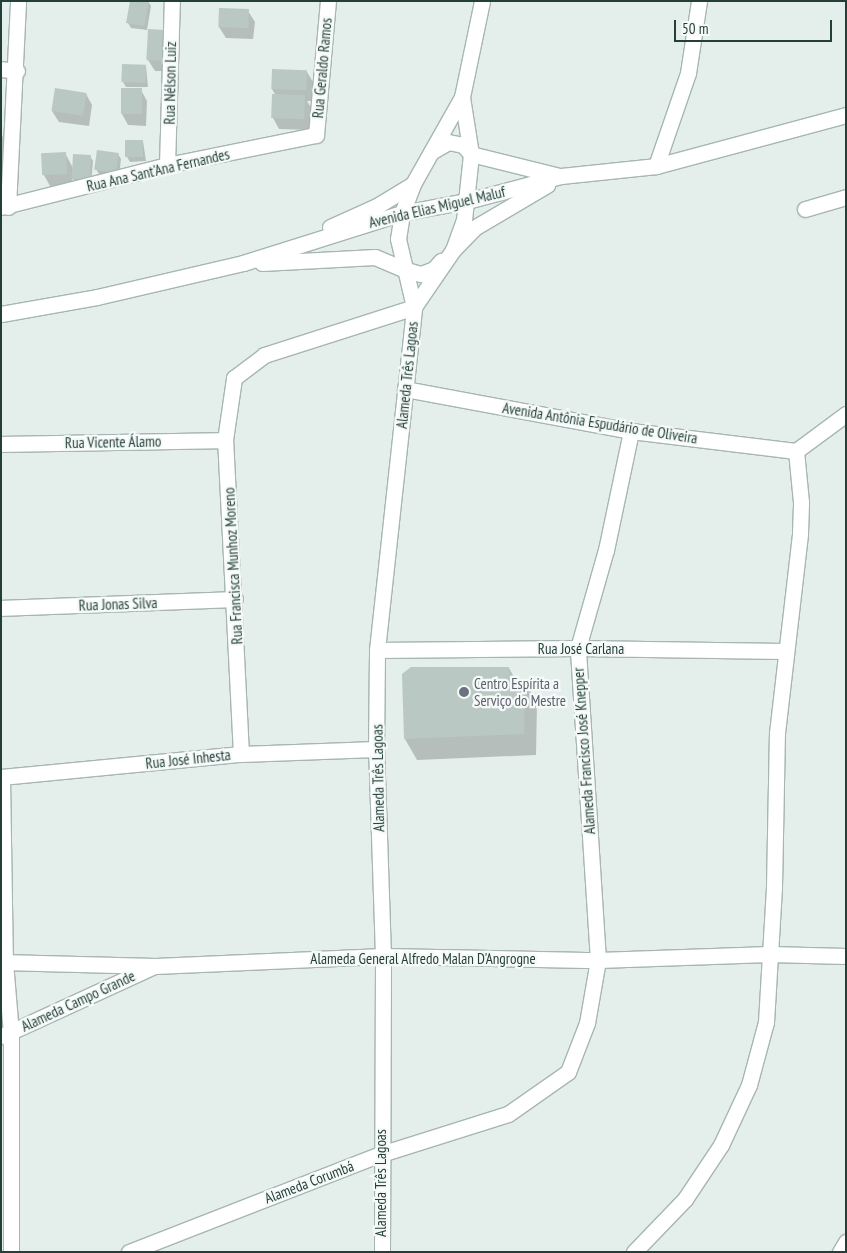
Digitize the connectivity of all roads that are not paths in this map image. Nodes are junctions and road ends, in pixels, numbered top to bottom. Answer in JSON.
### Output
{"nodes":[{"id":1,"x":18,"y":1,"type":"edge"},
{"id":2,"x":172,"y":1,"type":"edge"},
{"id":3,"x":328,"y":1,"type":"edge"},
{"id":4,"x":482,"y":1,"type":"edge"},
{"id":5,"x":699,"y":1,"type":"edge"},
{"id":6,"x":1,"y":70,"type":"edge"},
{"id":7,"x":17,"y":71,"type":"junction"},
{"id":8,"x":462,"y":97,"type":"junction"},
{"id":9,"x":846,"y":115,"type":"edge"},
{"id":10,"x":316,"y":135,"type":"joint"},
{"id":11,"x":430,"y":153,"type":"junction"},
{"id":12,"x":471,"y":154,"type":"junction"},
{"id":13,"x":168,"y":164,"type":"junction"},
{"id":14,"x":656,"y":166,"type":"junction"},
{"id":15,"x":561,"y":176,"type":"junction"},
{"id":16,"x":412,"y":184,"type":"junction"},
{"id":17,"x":846,"y":197,"type":"edge"},
{"id":18,"x":467,"y":201,"type":"junction"},
{"id":19,"x":5,"y":207,"type":"edge"},
{"id":20,"x":805,"y":209,"type":"dead end"},
{"id":21,"x":402,"y":212,"type":"junction"},
{"id":22,"x":453,"y":250,"type":"junction"},
{"id":23,"x":243,"y":264,"type":"junction"},
{"id":24,"x":403,"y":269,"type":"junction"},
{"id":25,"x":414,"y":307,"type":"junction"},
{"id":26,"x":1,"y":314,"type":"edge"},
{"id":27,"x":405,"y":389,"type":"junction"},
{"id":28,"x":846,"y":414,"type":"edge"},
{"id":29,"x":631,"y":432,"type":"junction"},
{"id":30,"x":225,"y":440,"type":"junction"},
{"id":31,"x":1,"y":444,"type":"edge"},
{"id":32,"x":796,"y":451,"type":"junction"},
{"id":33,"x":235,"y":599,"type":"junction"},
{"id":34,"x":1,"y":608,"type":"edge"},
{"id":35,"x":578,"y":648,"type":"junction"},
{"id":36,"x":377,"y":650,"type":"junction"},
{"id":37,"x":784,"y":651,"type":"junction"},
{"id":38,"x":376,"y":749,"type":"junction"},
{"id":39,"x":241,"y":754,"type":"junction"},
{"id":40,"x":2,"y":777,"type":"edge"},
{"id":41,"x":769,"y":954,"type":"junction"},
{"id":42,"x":383,"y":956,"type":"junction"},
{"id":43,"x":846,"y":956,"type":"edge"},
{"id":44,"x":598,"y":960,"type":"junction"},
{"id":45,"x":3,"y":962,"type":"edge"},
{"id":46,"x":155,"y":966,"type":"junction"},
{"id":47,"x":6,"y":1035,"type":"edge"},
{"id":48,"x":568,"y":1072,"type":"joint"},
{"id":49,"x":381,"y":1154,"type":"junction"},
{"id":50,"x":846,"y":1242,"type":"edge"},
{"id":51,"x":11,"y":1252,"type":"edge"},
{"id":52,"x":129,"y":1252,"type":"edge"},
{"id":53,"x":382,"y":1252,"type":"edge"},
{"id":54,"x":634,"y":1252,"type":"edge"},
{"id":55,"x":840,"y":1252,"type":"edge"}],
"edges":[{"from":1,"to":7,"type":"street"},
{"from":2,"to":13,"type":"street","name":"Rua Nélson Luiz"},
{"from":3,"to":10,"type":"street","name":"Rua Geraldo Ramos"},
{"from":4,"to":8,"type":"street","name":"Alameda Três Lagoas"},
{"from":5,"to":14,"type":"street"},
{"from":6,"to":7,"type":"street"},
{"from":7,"to":19,"type":"street"},
{"from":8,"to":11,"type":"street","name":"Alameda Três Lagoas"},
{"from":8,"to":12,"type":"street","name":"Alameda Três Lagoas"},
{"from":9,"to":14,"type":"street","name":"Avenida Elias Miguel Maluf"},
{"from":10,"to":13,"type":"street","name":"Rua Ana Sant'Ana Fernandes"},
{"from":11,"to":12,"type":"street"},
{"from":11,"to":16,"type":"street","name":"Alameda Três Lagoas"},
{"from":12,"to":15,"type":"street"},
{"from":12,"to":18,"type":"street","name":"Alameda Três Lagoas"},
{"from":13,"to":19,"type":"street","name":"Rua Ana Sant'Ana Fernandes"},
{"from":14,"to":15,"type":"street","name":"Avenida Elias Miguel Maluf"},
{"from":15,"to":18,"type":"street","name":"Avenida Elias Miguel Maluf"},
{"from":15,"to":22,"type":"street"},
{"from":16,"to":21,"type":"street","name":"Alameda Três Lagoas"},
{"from":16,"to":23,"type":"street"},
{"from":17,"to":20,"type":"street"},
{"from":18,"to":21,"type":"street","name":"Avenida Elias Miguel Maluf"},
{"from":18,"to":22,"type":"street","name":"Alameda Três Lagoas"},
{"from":21,"to":23,"type":"street","name":"Avenida Elias Miguel Maluf"},
{"from":21,"to":24,"type":"street","name":"Alameda Três Lagoas"},
{"from":22,"to":24,"type":"street"},
{"from":22,"to":25,"type":"street","name":"Alameda Três Lagoas"},
{"from":23,"to":24,"type":"street"},
{"from":23,"to":26,"type":"street","name":"Avenida Elias Miguel Maluf"},
{"from":24,"to":25,"type":"street","name":"Alameda Três Lagoas"},
{"from":25,"to":27,"type":"street","name":"Alameda Três Lagoas"},
{"from":25,"to":30,"type":"street","name":"Rua Francisca Munhoz Moreno"},
{"from":27,"to":29,"type":"street","name":"Avenida Antônia Espudário de Oliveira"},
{"from":27,"to":36,"type":"street","name":"Alameda Três Lagoas"},
{"from":28,"to":32,"type":"street"},
{"from":29,"to":32,"type":"street","name":"Avenida Antônia Espudário de Oliveira"},
{"from":29,"to":35,"type":"street","name":"Alameda Francisco José Knepper"},
{"from":30,"to":31,"type":"street","name":"Rua Vicente Álamo"},
{"from":30,"to":33,"type":"street","name":"Rua Francisca Munhoz Moreno"},
{"from":32,"to":37,"type":"street"},
{"from":33,"to":34,"type":"street","name":"Rua Jonas Silva"},
{"from":33,"to":39,"type":"street","name":"Rua Francisca Munhoz Moreno"},
{"from":35,"to":36,"type":"street","name":"Rua José Carlana"},
{"from":35,"to":37,"type":"street","name":"Rua José Carlana"},
{"from":35,"to":44,"type":"street","name":"Alameda Francisco José Knepper"},
{"from":36,"to":38,"type":"street","name":"Alameda Três Lagoas"},
{"from":37,"to":41,"type":"street"},
{"from":38,"to":39,"type":"street","name":"Rua José Inhesta"},
{"from":38,"to":42,"type":"street","name":"Alameda Três Lagoas"},
{"from":39,"to":40,"type":"street","name":"Rua José Inhesta"},
{"from":40,"to":45,"type":"street"},
{"from":41,"to":43,"type":"street","name":"Alameda General Alfredo Malan D'Angrogne"},
{"from":41,"to":44,"type":"street","name":"Alameda General Alfredo Malan D'Angrogne"},
{"from":41,"to":54,"type":"street"},
{"from":42,"to":44,"type":"street","name":"Alameda General Alfredo Malan D'Angrogne"},
{"from":42,"to":46,"type":"street","name":"Alameda General Alfredo Malan D'Angrogne"},
{"from":42,"to":49,"type":"street","name":"Alameda Três Lagoas"},
{"from":44,"to":48,"type":"street","name":"Alameda Francisco José Knepper"},
{"from":45,"to":46,"type":"street","name":"Alameda General Alfredo Malan D'Angrogne"},
{"from":45,"to":47,"type":"street"},
{"from":46,"to":47,"type":"street","name":"Alameda Campo Grande"},
{"from":47,"to":51,"type":"street"},
{"from":48,"to":49,"type":"street","name":"Alameda Corumbá"},
{"from":49,"to":52,"type":"street","name":"Alameda Corumbá"},
{"from":49,"to":53,"type":"street","name":"Alameda Três Lagoas"},
{"from":50,"to":55,"type":"street"}]}
